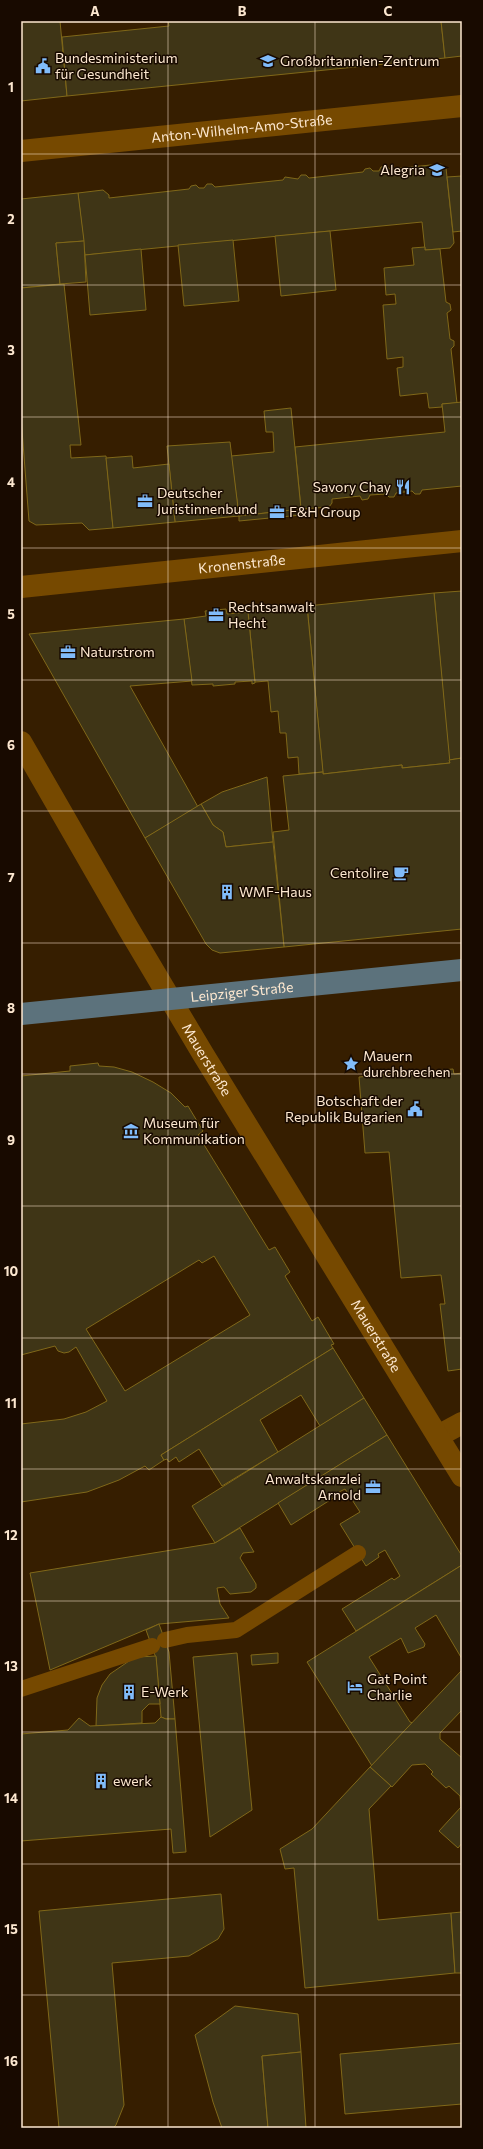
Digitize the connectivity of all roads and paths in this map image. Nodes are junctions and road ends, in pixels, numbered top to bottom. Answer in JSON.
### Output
{"nodes":[{"id":1,"x":462,"y":106,"type":"edge"},
{"id":2,"x":21,"y":151,"type":"edge"},
{"id":3,"x":462,"y":541,"type":"edge"},
{"id":4,"x":21,"y":587,"type":"edge"},
{"id":5,"x":21,"y":742,"type":"edge"},
{"id":6,"x":462,"y":970,"type":"edge"},
{"id":7,"x":171,"y":999,"type":"junction"},
{"id":8,"x":21,"y":1014,"type":"edge"},
{"id":9,"x":462,"y":1424,"type":"edge"},
{"id":10,"x":438,"y":1436,"type":"junction"},
{"id":11,"x":462,"y":1476,"type":"edge"},
{"id":12,"x":358,"y":1554,"type":"dead end"},
{"id":13,"x":21,"y":1690,"type":"edge"}],
"edges":[{"from":1,"to":2,"type":"street","name":"Anton-Wilhelm-Amo-Straße"},
{"from":3,"to":4,"type":"street","name":"Kronenstraße"},
{"from":5,"to":7,"type":"street","name":"Mauerstraße"},
{"from":6,"to":7,"type":"main road","name":"Leipziger Straße"},
{"from":7,"to":8,"type":"main road","name":"Leipziger Straße"},
{"from":7,"to":10,"type":"street","name":"Mauerstraße"},
{"from":9,"to":10,"type":"street"},
{"from":10,"to":11,"type":"street","name":"Mauerstraße"},
{"from":12,"to":13,"type":"lane"}]}
